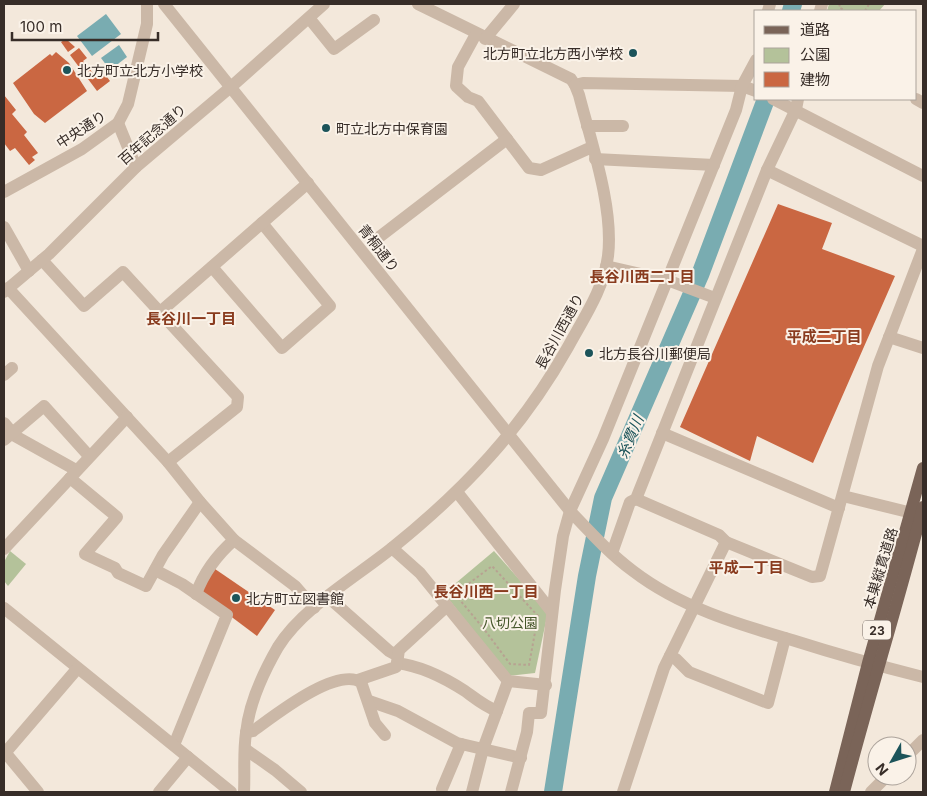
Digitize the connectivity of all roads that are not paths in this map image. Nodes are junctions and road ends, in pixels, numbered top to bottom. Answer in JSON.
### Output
{"nodes":[{"id":1,"x":147,"y":4,"type":"edge"},
{"id":2,"x":164,"y":4,"type":"edge"},
{"id":3,"x":172,"y":4,"type":"edge"},
{"id":4,"x":324,"y":4,"type":"edge"},
{"id":5,"x":418,"y":4,"type":"edge"},
{"id":6,"x":514,"y":4,"type":"edge"},
{"id":7,"x":309,"y":18,"type":"junction"},
{"id":8,"x":374,"y":20,"type":"dead end"},
{"id":9,"x":183,"y":25,"type":"junction"},
{"id":10,"x":481,"y":36,"type":"junction"},
{"id":11,"x":754,"y":67,"type":"edge"},
{"id":12,"x":232,"y":86,"type":"junction"},
{"id":13,"x":575,"y":86,"type":"junction"},
{"id":14,"x":748,"y":88,"type":"edge"},
{"id":15,"x":777,"y":100,"type":"edge"},
{"id":16,"x":795,"y":105,"type":"edge"},
{"id":17,"x":118,"y":123,"type":"junction"},
{"id":18,"x":587,"y":126,"type":"junction"},
{"id":19,"x":623,"y":126,"type":"dead end"},
{"id":20,"x":507,"y":139,"type":"junction"},
{"id":21,"x":593,"y":153,"type":"junction"},
{"id":22,"x":714,"y":165,"type":"junction"},
{"id":23,"x":136,"y":167,"type":"junction"},
{"id":24,"x":768,"y":170,"type":"junction"},
{"id":25,"x":923,"y":176,"type":"edge"},
{"id":26,"x":308,"y":183,"type":"junction"},
{"id":27,"x":4,"y":192,"type":"edge"},
{"id":28,"x":262,"y":223,"type":"junction"},
{"id":29,"x":4,"y":227,"type":"edge"},
{"id":30,"x":378,"y":238,"type":"dead end"},
{"id":31,"x":923,"y":247,"type":"edge"},
{"id":32,"x":42,"y":260,"type":"junction"},
{"id":33,"x":212,"y":266,"type":"junction"},
{"id":34,"x":606,"y":266,"type":"junction"},
{"id":35,"x":29,"y":270,"type":"junction"},
{"id":36,"x":669,"y":281,"type":"junction"},
{"id":37,"x":6,"y":290,"type":"edge"},
{"id":38,"x":713,"y":298,"type":"junction"},
{"id":39,"x":160,"y":312,"type":"junction"},
{"id":40,"x":890,"y":337,"type":"junction"},
{"id":41,"x":923,"y":348,"type":"edge"},
{"id":42,"x":126,"y":417,"type":"junction"},
{"id":43,"x":4,"y":423,"type":"edge"},
{"id":44,"x":662,"y":433,"type":"junction"},
{"id":45,"x":509,"y":436,"type":"junction"},
{"id":46,"x":8,"y":437,"type":"edge"},
{"id":47,"x":89,"y":456,"type":"junction"},
{"id":48,"x":168,"y":462,"type":"junction"},
{"id":49,"x":923,"y":468,"type":"edge"},
{"id":50,"x":73,"y":474,"type":"junction"},
{"id":51,"x":457,"y":492,"type":"junction"},
{"id":52,"x":843,"y":496,"type":"junction"},
{"id":53,"x":636,"y":499,"type":"junction"},
{"id":54,"x":200,"y":502,"type":"junction"},
{"id":55,"x":839,"y":508,"type":"junction"},
{"id":56,"x":918,"y":510,"type":"edge"},
{"id":57,"x":570,"y":511,"type":"junction"},
{"id":58,"x":234,"y":540,"type":"junction"},
{"id":59,"x":726,"y":542,"type":"junction"},
{"id":60,"x":392,"y":548,"type":"junction"},
{"id":61,"x":4,"y":549,"type":"edge"},
{"id":62,"x":612,"y":553,"type":"junction"},
{"id":63,"x":155,"y":570,"type":"junction"},
{"id":64,"x":196,"y":594,"type":"junction"},
{"id":65,"x":328,"y":597,"type":"junction"},
{"id":66,"x":447,"y":606,"type":"junction"},
{"id":67,"x":693,"y":606,"type":"junction"},
{"id":68,"x":4,"y":608,"type":"edge"},
{"id":69,"x":314,"y":608,"type":"junction"},
{"id":70,"x":552,"y":612,"type":"junction"},
{"id":71,"x":785,"y":638,"type":"junction"},
{"id":72,"x":670,"y":656,"type":"junction"},
{"id":73,"x":398,"y":660,"type":"junction"},
{"id":74,"x":873,"y":665,"type":"junction"},
{"id":75,"x":77,"y":669,"type":"junction"},
{"id":76,"x":923,"y":677,"type":"edge"},
{"id":77,"x":358,"y":680,"type":"junction"},
{"id":78,"x":508,"y":681,"type":"junction"},
{"id":79,"x":546,"y":685,"type":"junction"},
{"id":80,"x":369,"y":701,"type":"junction"},
{"id":81,"x":498,"y":711,"type":"junction"},
{"id":82,"x":246,"y":732,"type":"junction"},
{"id":83,"x":385,"y":734,"type":"dead end"},
{"id":84,"x":461,"y":744,"type":"junction"},
{"id":85,"x":174,"y":745,"type":"junction"},
{"id":86,"x":245,"y":749,"type":"junction"},
{"id":87,"x":483,"y":749,"type":"junction"},
{"id":88,"x":4,"y":752,"type":"edge"},
{"id":89,"x":188,"y":756,"type":"junction"},
{"id":90,"x":521,"y":758,"type":"junction"},
{"id":91,"x":442,"y":789,"type":"dead end"},
{"id":92,"x":628,"y":790,"type":"edge"},
{"id":93,"x":38,"y":792,"type":"edge"},
{"id":94,"x":159,"y":792,"type":"edge"},
{"id":95,"x":231,"y":792,"type":"edge"},
{"id":96,"x":244,"y":792,"type":"edge"},
{"id":97,"x":301,"y":792,"type":"edge"},
{"id":98,"x":472,"y":792,"type":"edge"},
{"id":99,"x":511,"y":792,"type":"edge"},
{"id":100,"x":835,"y":792,"type":"edge"},
{"id":101,"x":844,"y":792,"type":"edge"}],
"edges":[{"from":1,"to":17,"type":"street","name":"中央通り"},
{"from":2,"to":9,"type":"street","name":"青桐通り"},
{"from":3,"to":9,"type":"street"},
{"from":4,"to":7,"type":"street","name":"百年記念通り"},
{"from":5,"to":10,"type":"street"},
{"from":6,"to":10,"type":"street"},
{"from":7,"to":8,"type":"street"},
{"from":7,"to":12,"type":"street","name":"百年記念通り"},
{"from":9,"to":12,"type":"street","name":"青桐通り"},
{"from":10,"to":13,"type":"street"},
{"from":10,"to":20,"type":"street"},
{"from":11,"to":14,"type":"street"},
{"from":12,"to":23,"type":"street","name":"百年記念通り"},
{"from":12,"to":26,"type":"street","name":"青桐通り"},
{"from":13,"to":14,"type":"street"},
{"from":13,"to":18,"type":"street","name":"長谷川西通り"},
{"from":14,"to":22,"type":"street"},
{"from":15,"to":16,"type":"street"},
{"from":16,"to":24,"type":"street"},
{"from":16,"to":25,"type":"street"},
{"from":17,"to":23,"type":"street"},
{"from":17,"to":27,"type":"street","name":"中央通り"},
{"from":18,"to":19,"type":"street"},
{"from":18,"to":21,"type":"street","name":"長谷川西通り"},
{"from":20,"to":21,"type":"street"},
{"from":20,"to":30,"type":"street"},
{"from":21,"to":22,"type":"street"},
{"from":21,"to":34,"type":"street","name":"長谷川西通り"},
{"from":22,"to":36,"type":"street"},
{"from":23,"to":32,"type":"street","name":"百年記念通り"},
{"from":24,"to":31,"type":"street"},
{"from":24,"to":38,"type":"street"},
{"from":26,"to":28,"type":"street"},
{"from":26,"to":45,"type":"street","name":"青桐通り"},
{"from":28,"to":33,"type":"street"},
{"from":28,"to":33,"type":"street"},
{"from":29,"to":35,"type":"street"},
{"from":31,"to":40,"type":"street"},
{"from":32,"to":35,"type":"street","name":"百年記念通り"},
{"from":32,"to":39,"type":"street"},
{"from":33,"to":39,"type":"street"},
{"from":34,"to":36,"type":"street"},
{"from":34,"to":45,"type":"street","name":"長谷川西通り"},
{"from":35,"to":37,"type":"street","name":"百年記念通り"},
{"from":36,"to":38,"type":"street"},
{"from":36,"to":57,"type":"street"},
{"from":37,"to":42,"type":"street"},
{"from":38,"to":44,"type":"street"},
{"from":39,"to":48,"type":"street"},
{"from":40,"to":41,"type":"street"},
{"from":40,"to":52,"type":"street"},
{"from":42,"to":47,"type":"street"},
{"from":42,"to":48,"type":"street"},
{"from":43,"to":46,"type":"street"},
{"from":44,"to":53,"type":"street"},
{"from":44,"to":55,"type":"street"},
{"from":45,"to":51,"type":"street","name":"長谷川西通り"},
{"from":45,"to":57,"type":"street","name":"青桐通り"},
{"from":46,"to":47,"type":"street"},
{"from":46,"to":50,"type":"street"},
{"from":47,"to":50,"type":"street"},
{"from":48,"to":54,"type":"street"},
{"from":49,"to":56,"type":"main road","name":"本巣縦貫道路","number":"23"},
{"from":50,"to":61,"type":"street"},
{"from":50,"to":63,"type":"street"},
{"from":51,"to":60,"type":"street","name":"長谷川西通り"},
{"from":51,"to":70,"type":"street"},
{"from":52,"to":55,"type":"street"},
{"from":52,"to":56,"type":"street"},
{"from":53,"to":59,"type":"street"},
{"from":53,"to":62,"type":"street"},
{"from":54,"to":58,"type":"street"},
{"from":54,"to":63,"type":"street"},
{"from":55,"to":59,"type":"street"},
{"from":56,"to":74,"type":"main road","name":"本巣縦貫道路","number":"23"},
{"from":57,"to":62,"type":"street","name":"青桐通り"},
{"from":57,"to":70,"type":"street"},
{"from":58,"to":64,"type":"street"},
{"from":58,"to":69,"type":"street"},
{"from":59,"to":67,"type":"street"},
{"from":60,"to":65,"type":"street","name":"長谷川西通り"},
{"from":60,"to":66,"type":"street"},
{"from":62,"to":67,"type":"street","name":"青桐通り"},
{"from":63,"to":64,"type":"street"},
{"from":64,"to":85,"type":"street"},
{"from":65,"to":69,"type":"street","name":"長谷川西通り"},
{"from":65,"to":73,"type":"street"},
{"from":66,"to":73,"type":"street"},
{"from":66,"to":78,"type":"street"},
{"from":67,"to":71,"type":"street","name":"青桐通り"},
{"from":67,"to":72,"type":"street"},
{"from":68,"to":75,"type":"street"},
{"from":69,"to":82,"type":"street"},
{"from":70,"to":79,"type":"street"},
{"from":71,"to":72,"type":"street"},
{"from":71,"to":74,"type":"street","name":"青桐通り"},
{"from":72,"to":92,"type":"street"},
{"from":73,"to":77,"type":"street"},
{"from":73,"to":81,"type":"street"},
{"from":74,"to":76,"type":"street","name":"青桐通り"},
{"from":74,"to":100,"type":"main road","name":"本巣縦貫道路","number":"23"},
{"from":74,"to":101,"type":"main road","name":"本巣縦貫道路","number":"23"},
{"from":75,"to":85,"type":"street"},
{"from":75,"to":88,"type":"street"},
{"from":77,"to":80,"type":"street"},
{"from":77,"to":82,"type":"street"},
{"from":78,"to":79,"type":"street"},
{"from":78,"to":81,"type":"street"},
{"from":79,"to":90,"type":"street"},
{"from":80,"to":83,"type":"street"},
{"from":80,"to":84,"type":"street"},
{"from":81,"to":87,"type":"street"},
{"from":82,"to":86,"type":"street"},
{"from":84,"to":87,"type":"street"},
{"from":84,"to":91,"type":"street"},
{"from":85,"to":89,"type":"street"},
{"from":86,"to":96,"type":"street"},
{"from":86,"to":97,"type":"street"},
{"from":87,"to":90,"type":"street"},
{"from":87,"to":98,"type":"street"},
{"from":88,"to":93,"type":"street"},
{"from":89,"to":94,"type":"street"},
{"from":89,"to":95,"type":"street"},
{"from":90,"to":99,"type":"street"}]}
